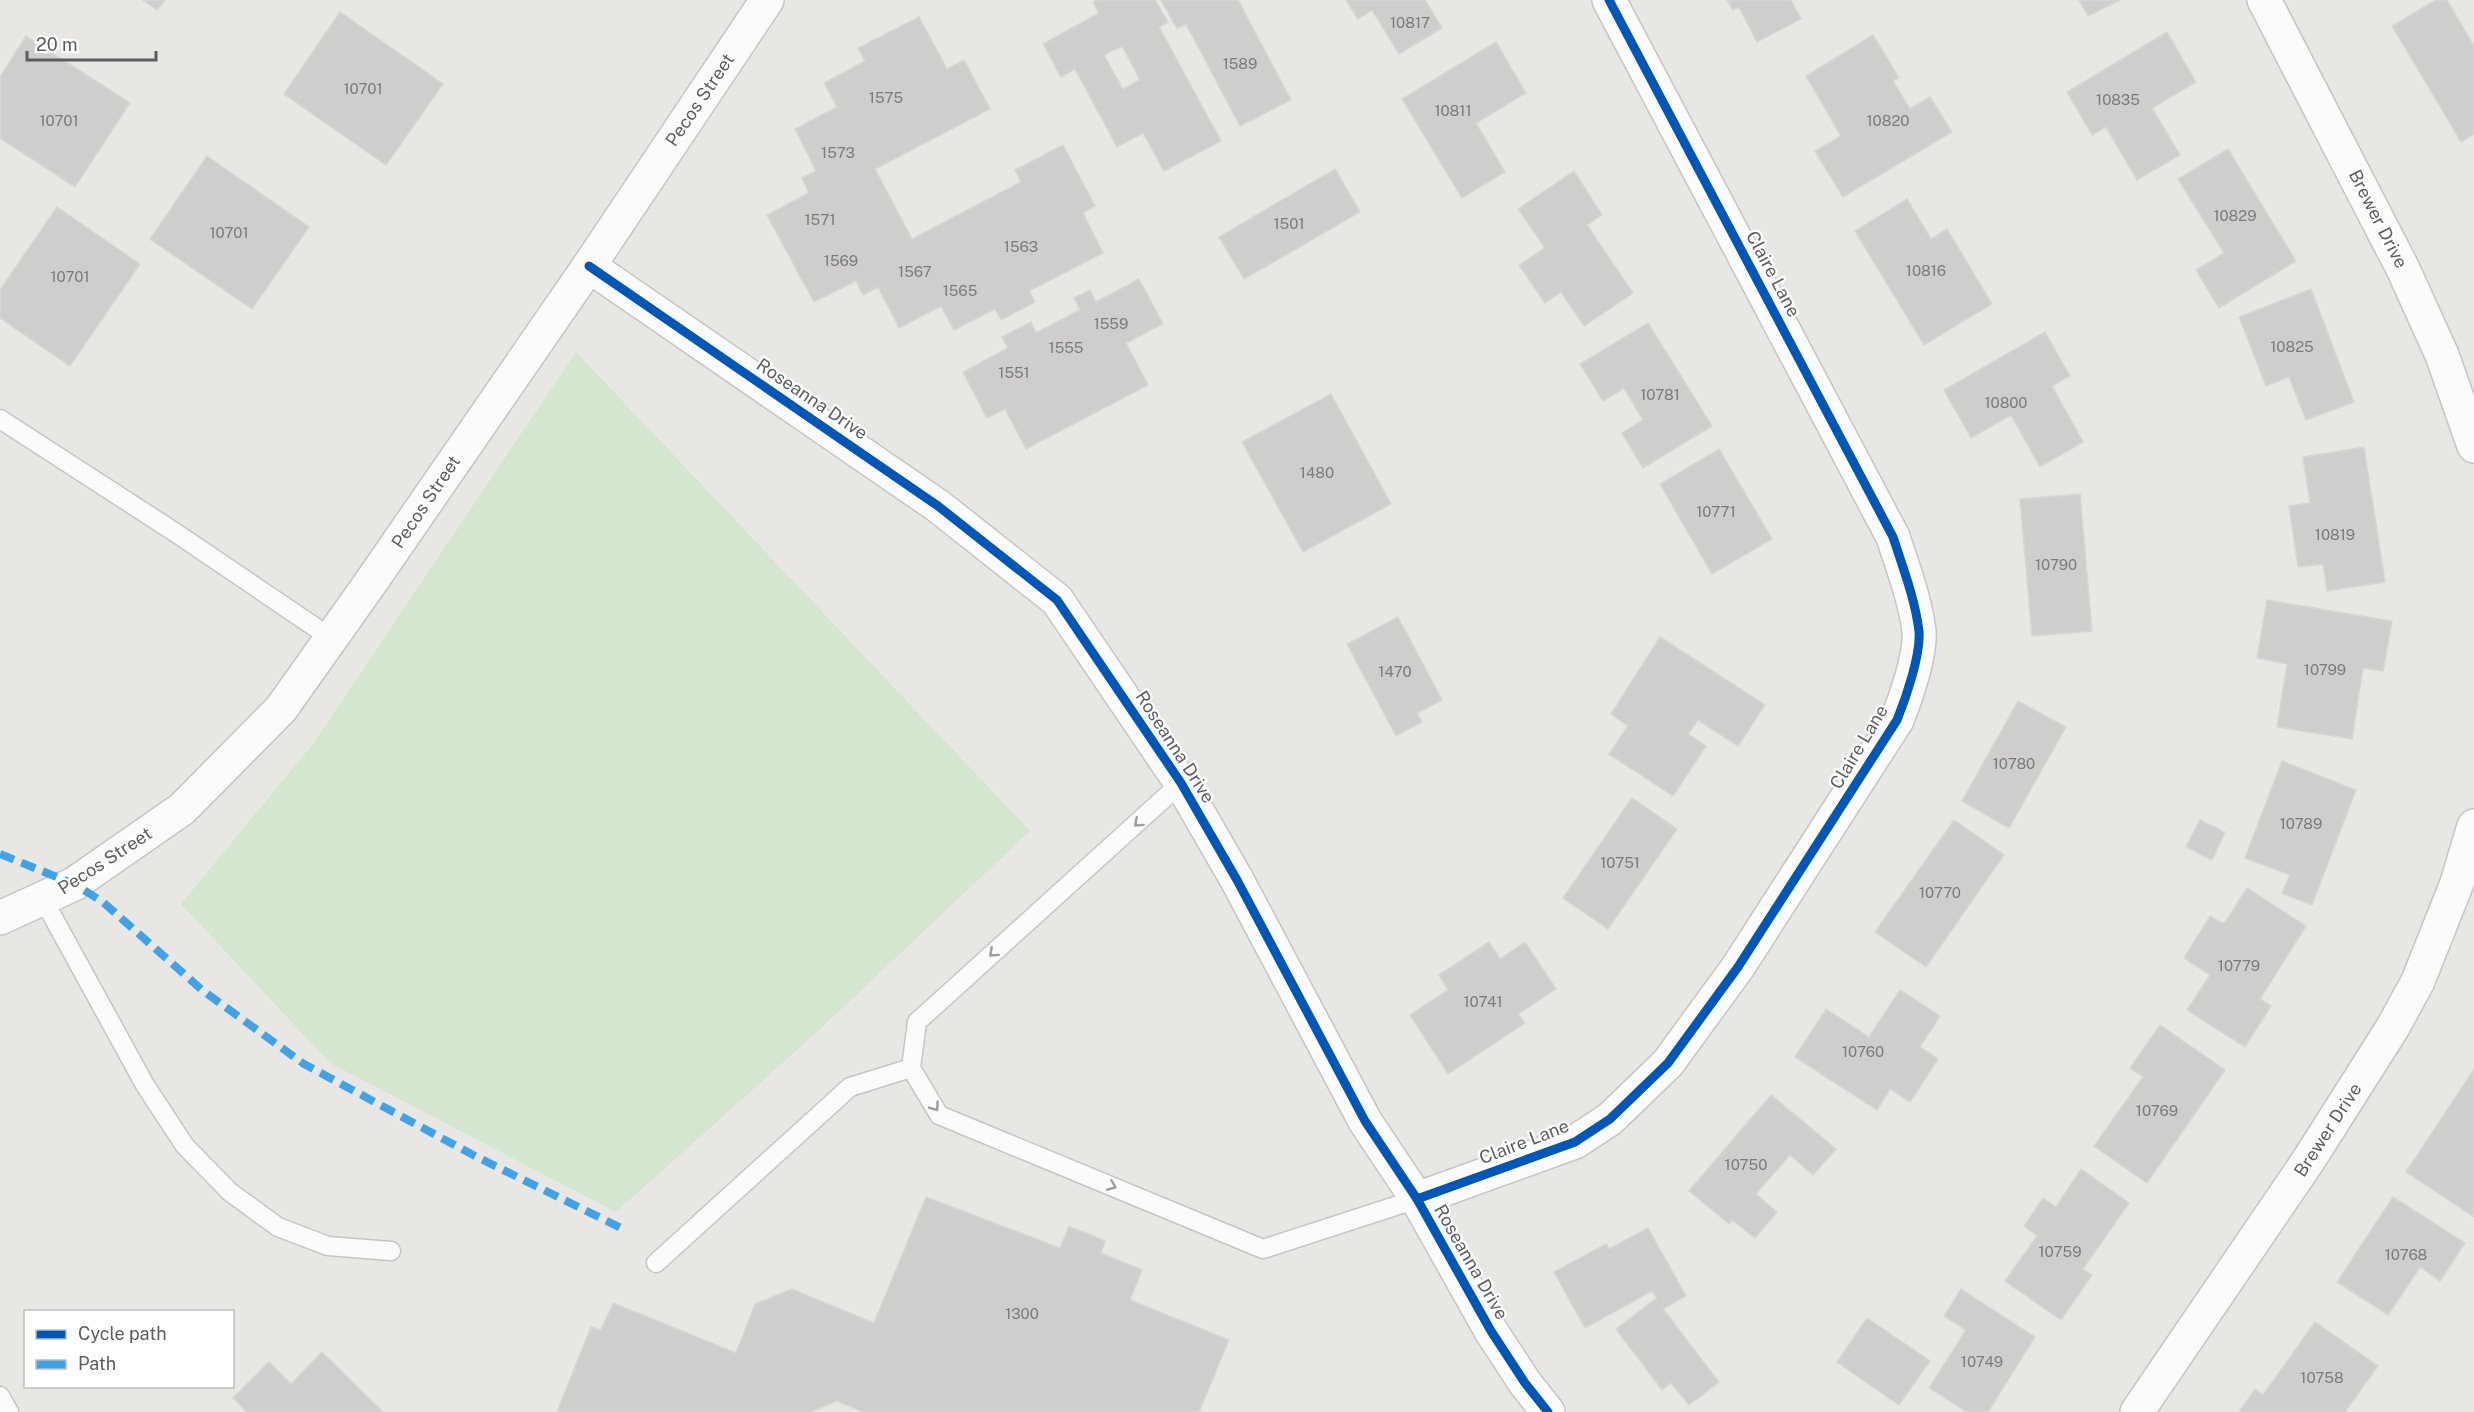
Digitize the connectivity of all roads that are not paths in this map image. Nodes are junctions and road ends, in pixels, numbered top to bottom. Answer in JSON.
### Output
{"nodes":[{"id":1,"x":767,"y":0,"type":"edge"},
{"id":2,"x":1609,"y":0,"type":"edge"},
{"id":3,"x":2264,"y":0,"type":"edge"},
{"id":4,"x":589,"y":266,"type":"junction"},
{"id":5,"x":0,"y":419,"type":"edge"},
{"id":6,"x":2474,"y":446,"type":"edge"},
{"id":7,"x":332,"y":638,"type":"junction"},
{"id":8,"x":1181,"y":783,"type":"junction"},
{"id":9,"x":2474,"y":825,"type":"edge"},
{"id":10,"x":43,"y":899,"type":"junction"},
{"id":11,"x":0,"y":918,"type":"edge"},
{"id":12,"x":911,"y":1068,"type":"junction"},
{"id":13,"x":1417,"y":1199,"type":"junction"},
{"id":14,"x":391,"y":1251,"type":"dead end"},
{"id":15,"x":656,"y":1263,"type":"dead end"},
{"id":16,"x":0,"y":1396,"type":"edge"},
{"id":17,"x":9,"y":1412,"type":"edge"},
{"id":18,"x":1548,"y":1412,"type":"edge"},
{"id":19,"x":2137,"y":1412,"type":"edge"}],
"edges":[{"from":1,"to":4,"type":"street","name":"Pecos Street"},
{"from":2,"to":13,"type":"street","name":"Claire Lane"},
{"from":3,"to":6,"type":"street","name":"Brewer Drive"},
{"from":4,"to":7,"type":"street","name":"Pecos Street"},
{"from":4,"to":8,"type":"street","name":"Roseanna Drive"},
{"from":5,"to":7,"type":"lane"},
{"from":7,"to":10,"type":"street","name":"Pecos Street"},
{"from":8,"to":12,"type":"lane","one_way":true},
{"from":8,"to":13,"type":"street","name":"Roseanna Drive"},
{"from":9,"to":19,"type":"street","name":"Brewer Drive"},
{"from":10,"to":11,"type":"street","name":"Pecos Street"},
{"from":10,"to":14,"type":"lane"},
{"from":12,"to":13,"type":"lane","one_way":true},
{"from":12,"to":15,"type":"lane"},
{"from":13,"to":18,"type":"street","name":"Roseanna Drive"},
{"from":16,"to":17,"type":"lane"}]}
